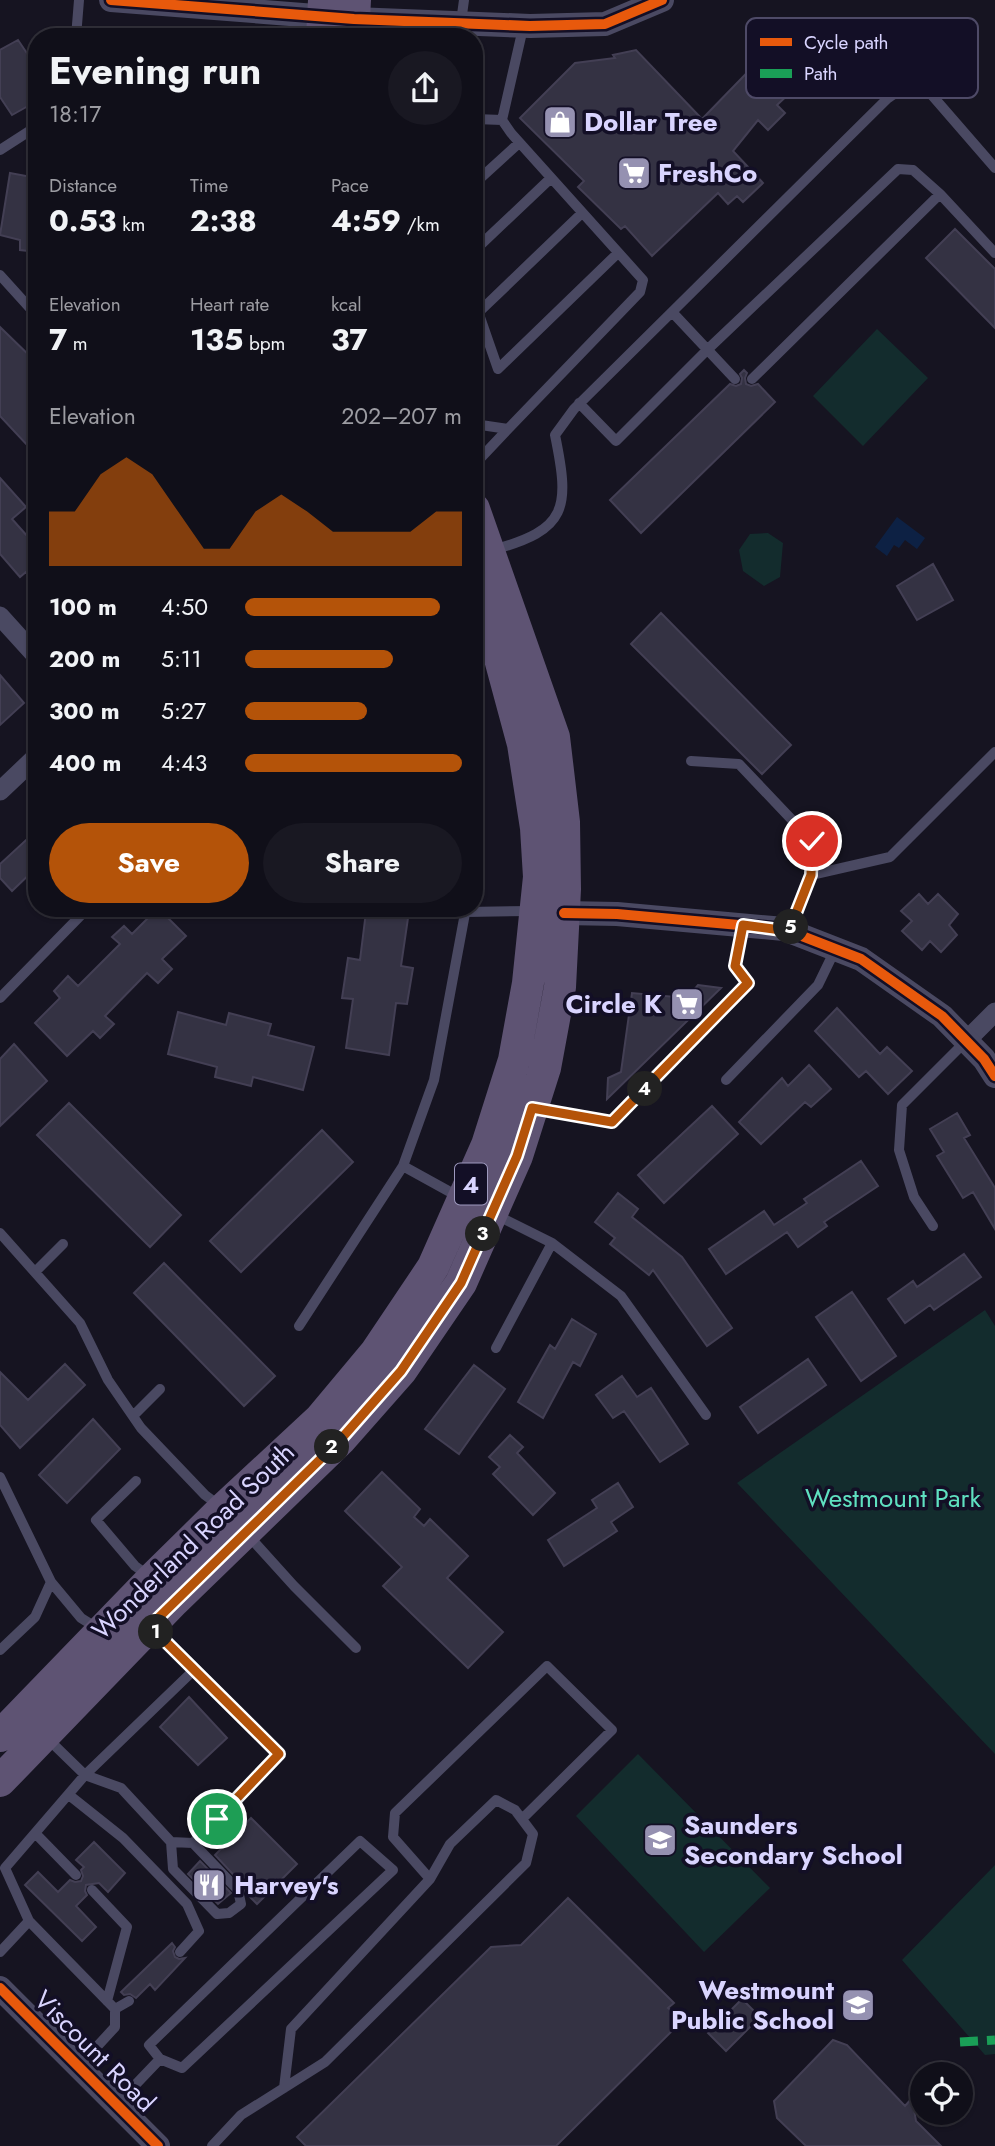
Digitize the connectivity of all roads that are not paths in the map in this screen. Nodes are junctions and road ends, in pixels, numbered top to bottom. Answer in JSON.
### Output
{"nodes":[{"id":1,"x":79,"y":0,"type":"edge"},
{"id":2,"x":111,"y":0,"type":"edge"},
{"id":3,"x":662,"y":0,"type":"edge"},
{"id":4,"x":463,"y":11,"type":"edge"},
{"id":5,"x":323,"y":18,"type":"edge"},
{"id":6,"x":354,"y":19,"type":"edge"},
{"id":7,"x":524,"y":26,"type":"junction"},
{"id":8,"x":77,"y":28,"type":"edge"},
{"id":9,"x":888,"y":98,"type":"edge"},
{"id":10,"x":934,"y":98,"type":"edge"},
{"id":11,"x":483,"y":119,"type":"edge"},
{"id":12,"x":502,"y":120,"type":"junction"},
{"id":13,"x":28,"y":133,"type":"edge"},
{"id":14,"x":519,"y":143,"type":"junction"},
{"id":15,"x":0,"y":150,"type":"edge"},
{"id":16,"x":995,"y":168,"type":"edge"},
{"id":17,"x":483,"y":176,"type":"edge"},
{"id":18,"x":551,"y":178,"type":"junction"},
{"id":19,"x":940,"y":194,"type":"junction"},
{"id":20,"x":582,"y":213,"type":"junction"},
{"id":21,"x":483,"y":242,"type":"edge"},
{"id":22,"x":618,"y":253,"type":"junction"},
{"id":23,"x":995,"y":253,"type":"edge"},
{"id":24,"x":0,"y":275,"type":"edge"},
{"id":25,"x":28,"y":306,"type":"edge"},
{"id":26,"x":483,"y":307,"type":"edge"},
{"id":27,"x":673,"y":313,"type":"junction"},
{"id":28,"x":483,"y":326,"type":"edge"},
{"id":29,"x":707,"y":350,"type":"junction"},
{"id":30,"x":734,"y":379,"type":"dead end"},
{"id":31,"x":752,"y":379,"type":"dead end"},
{"id":32,"x":579,"y":403,"type":"junction"},
{"id":33,"x":483,"y":425,"type":"edge"},
{"id":34,"x":508,"y":429,"type":"junction"},
{"id":35,"x":483,"y":455,"type":"edge"},
{"id":36,"x":483,"y":553,"type":"edge"},
{"id":37,"x":483,"y":556,"type":"edge"},
{"id":38,"x":483,"y":611,"type":"edge"},
{"id":39,"x":0,"y":616,"type":"edge"},
{"id":40,"x":28,"y":647,"type":"edge"},
{"id":41,"x":995,"y":752,"type":"edge"},
{"id":42,"x":691,"y":761,"type":"dead end"},
{"id":43,"x":28,"y":765,"type":"edge"},
{"id":44,"x":0,"y":791,"type":"edge"},
{"id":45,"x":811,"y":875,"type":"junction"},
{"id":46,"x":483,"y":910,"type":"edge"},
{"id":47,"x":550,"y":912,"type":"junction"},
{"id":48,"x":79,"y":917,"type":"edge"},
{"id":49,"x":465,"y":917,"type":"edge"},
{"id":50,"x":743,"y":925,"type":"junction"},
{"id":51,"x":789,"y":931,"type":"junction"},
{"id":52,"x":835,"y":949,"type":"junction"},
{"id":53,"x":0,"y":998,"type":"edge"},
{"id":54,"x":995,"y":1012,"type":"edge"},
{"id":55,"x":966,"y":1041,"type":"junction"},
{"id":56,"x":995,"y":1076,"type":"edge"},
{"id":57,"x":726,"y":1080,"type":"dead end"},
{"id":58,"x":532,"y":1108,"type":"junction"},
{"id":59,"x":403,"y":1166,"type":"junction"},
{"id":60,"x":478,"y":1206,"type":"junction"},
{"id":61,"x":933,"y":1226,"type":"dead end"},
{"id":62,"x":0,"y":1233,"type":"edge"},
{"id":63,"x":552,"y":1243,"type":"junction"},
{"id":64,"x":63,"y":1244,"type":"dead end"},
{"id":65,"x":35,"y":1272,"type":"junction"},
{"id":66,"x":299,"y":1326,"type":"dead end"},
{"id":67,"x":496,"y":1348,"type":"dead end"},
{"id":68,"x":160,"y":1389,"type":"dead end"},
{"id":69,"x":706,"y":1415,"type":"dead end"},
{"id":70,"x":133,"y":1416,"type":"junction"},
{"id":71,"x":0,"y":1477,"type":"edge"},
{"id":72,"x":136,"y":1481,"type":"dead end"},
{"id":73,"x":234,"y":1520,"type":"junction"},
{"id":74,"x":51,"y":1582,"type":"junction"},
{"id":75,"x":163,"y":1590,"type":"junction"},
{"id":76,"x":150,"y":1626,"type":"junction"},
{"id":77,"x":101,"y":1631,"type":"junction"},
{"id":78,"x":356,"y":1648,"type":"dead end"},
{"id":79,"x":0,"y":1650,"type":"edge"},
{"id":80,"x":195,"y":1669,"type":"junction"},
{"id":81,"x":34,"y":1725,"type":"junction"},
{"id":82,"x":0,"y":1736,"type":"edge"},
{"id":83,"x":85,"y":1776,"type":"junction"},
{"id":84,"x":0,"y":1781,"type":"edge"},
{"id":85,"x":69,"y":1794,"type":"junction"},
{"id":86,"x":522,"y":1819,"type":"junction"},
{"id":87,"x":35,"y":1833,"type":"junction"},
{"id":88,"x":170,"y":1842,"type":"junction"},
{"id":89,"x":193,"y":1843,"type":"junction"},
{"id":90,"x":76,"y":1875,"type":"dead end"},
{"id":91,"x":430,"y":1879,"type":"junction"},
{"id":92,"x":92,"y":1890,"type":"dead end"},
{"id":93,"x":29,"y":1921,"type":"junction"},
{"id":94,"x":0,"y":1952,"type":"edge"},
{"id":95,"x":180,"y":1952,"type":"dead end"},
{"id":96,"x":0,"y":1988,"type":"edge"},
{"id":97,"x":129,"y":2001,"type":"dead end"},
{"id":98,"x":111,"y":2005,"type":"junction"},
{"id":99,"x":160,"y":2059,"type":"junction"},
{"id":100,"x":79,"y":2066,"type":"junction"},
{"id":101,"x":284,"y":2088,"type":"junction"},
{"id":102,"x":117,"y":2104,"type":"junction"},
{"id":103,"x":158,"y":2146,"type":"edge"},
{"id":104,"x":212,"y":2146,"type":"edge"}],
"edges":[{"from":1,"to":8,"type":"lane"},
{"from":2,"to":5,"type":"street"},
{"from":3,"to":7,"type":"street"},
{"from":4,"to":6,"type":"street"},
{"from":4,"to":7,"type":"street"},
{"from":5,"to":6,"type":"street"},
{"from":7,"to":12,"type":"lane"},
{"from":9,"to":27,"type":"lane"},
{"from":10,"to":16,"type":"lane"},
{"from":11,"to":12,"type":"lane"},
{"from":12,"to":14,"type":"lane"},
{"from":13,"to":15,"type":"lane"},
{"from":14,"to":17,"type":"lane"},
{"from":14,"to":18,"type":"lane"},
{"from":18,"to":20,"type":"lane"},
{"from":18,"to":21,"type":"lane"},
{"from":19,"to":23,"type":"lane"},
{"from":19,"to":29,"type":"lane"},
{"from":19,"to":31,"type":"lane"},
{"from":20,"to":22,"type":"lane"},
{"from":20,"to":26,"type":"lane"},
{"from":22,"to":28,"type":"lane"},
{"from":22,"to":34,"type":"lane"},
{"from":24,"to":25,"type":"lane"},
{"from":27,"to":29,"type":"lane"},
{"from":27,"to":32,"type":"lane"},
{"from":29,"to":30,"type":"lane"},
{"from":29,"to":32,"type":"lane"},
{"from":32,"to":36,"type":"lane"},
{"from":33,"to":34,"type":"lane"},
{"from":34,"to":35,"type":"lane"},
{"from":37,"to":47,"type":"main road","name":"Wonderland Road South","number":"4"},
{"from":38,"to":47,"type":"main road","name":"Wonderland Road South","number":"4"},
{"from":39,"to":40,"type":"street"},
{"from":41,"to":45,"type":"lane"},
{"from":42,"to":45,"type":"lane"},
{"from":43,"to":44,"type":"street"},
{"from":45,"to":51,"type":"lane"},
{"from":46,"to":47,"type":"lane"},
{"from":47,"to":50,"type":"street"},
{"from":47,"to":58,"type":"main road","name":"Wonderland Road South","number":"4"},
{"from":47,"to":60,"type":"main road","name":"Wonderland Road South","number":"4"},
{"from":48,"to":53,"type":"lane"},
{"from":49,"to":59,"type":"lane"},
{"from":50,"to":51,"type":"street"},
{"from":50,"to":58,"type":"lane"},
{"from":51,"to":52,"type":"street"},
{"from":52,"to":55,"type":"street"},
{"from":52,"to":57,"type":"lane"},
{"from":54,"to":55,"type":"street"},
{"from":55,"to":56,"type":"street"},
{"from":55,"to":61,"type":"lane"},
{"from":58,"to":60,"type":"main road","name":"Wonderland Road South","number":"4"},
{"from":59,"to":60,"type":"lane"},
{"from":59,"to":66,"type":"lane"},
{"from":60,"to":63,"type":"lane"},
{"from":60,"to":73,"type":"main road","name":"Wonderland Road South","number":"4"},
{"from":62,"to":65,"type":"lane"},
{"from":63,"to":67,"type":"lane"},
{"from":63,"to":69,"type":"lane"},
{"from":64,"to":65,"type":"lane"},
{"from":65,"to":70,"type":"lane"},
{"from":68,"to":70,"type":"lane"},
{"from":70,"to":73,"type":"lane"},
{"from":71,"to":74,"type":"lane"},
{"from":72,"to":75,"type":"lane"},
{"from":73,"to":75,"type":"main road","name":"Wonderland Road South","number":"4"},
{"from":73,"to":78,"type":"lane"},
{"from":74,"to":77,"type":"lane"},
{"from":74,"to":79,"type":"lane"},
{"from":75,"to":76,"type":"main road","name":"Wonderland Road South","number":"4"},
{"from":75,"to":77,"type":"main road","name":"Wonderland Road South","number":"4"},
{"from":76,"to":80,"type":"lane"},
{"from":76,"to":81,"type":"main road","name":"Wonderland Road South","number":"4"},
{"from":77,"to":81,"type":"main road","name":"Wonderland Road South","number":"4"},
{"from":80,"to":83,"type":"lane"},
{"from":80,"to":89,"type":"lane"},
{"from":81,"to":82,"type":"main road","name":"Wonderland Road South","number":"4"},
{"from":81,"to":83,"type":"lane"},
{"from":81,"to":84,"type":"main road","name":"Wonderland Road South","number":"4"},
{"from":83,"to":85,"type":"lane"},
{"from":83,"to":88,"type":"lane"},
{"from":85,"to":87,"type":"lane"},
{"from":85,"to":95,"type":"lane"},
{"from":86,"to":91,"type":"lane"},
{"from":86,"to":91,"type":"lane"},
{"from":86,"to":101,"type":"lane"},
{"from":87,"to":90,"type":"lane"},
{"from":87,"to":93,"type":"lane"},
{"from":88,"to":89,"type":"lane"},
{"from":88,"to":89,"type":"lane"},
{"from":91,"to":101,"type":"lane"},
{"from":92,"to":98,"type":"lane"},
{"from":93,"to":94,"type":"lane"},
{"from":93,"to":98,"type":"lane"},
{"from":96,"to":100,"type":"street","name":"Viscount Road"},
{"from":97,"to":98,"type":"lane"},
{"from":98,"to":100,"type":"lane"},
{"from":99,"to":99,"type":"lane"},
{"from":99,"to":102,"type":"lane"},
{"from":100,"to":102,"type":"street","name":"Viscount Road"},
{"from":101,"to":104,"type":"lane"},
{"from":102,"to":103,"type":"street","name":"Viscount Road"}]}
